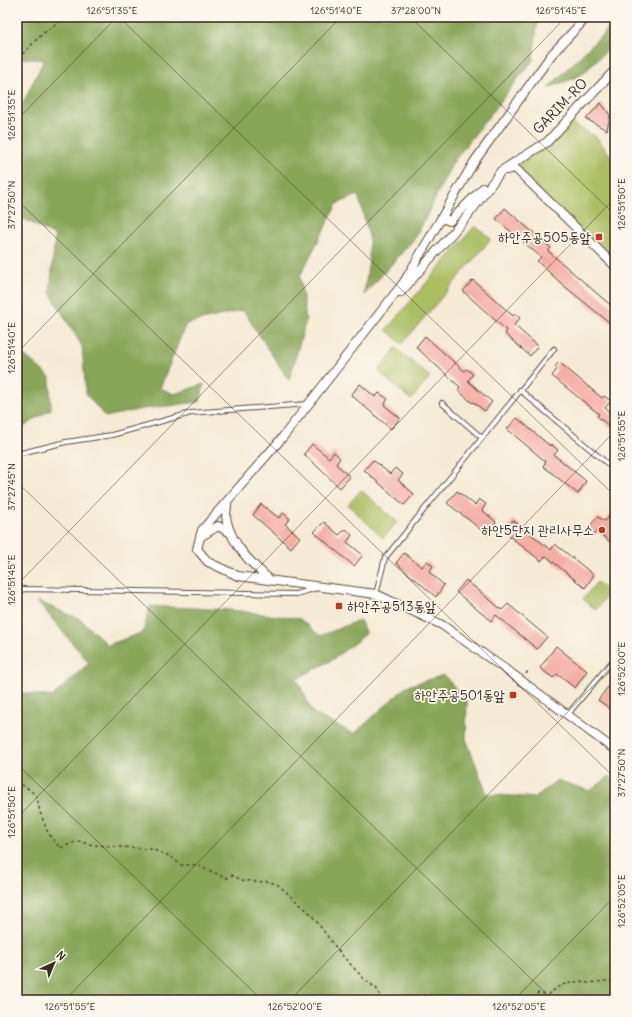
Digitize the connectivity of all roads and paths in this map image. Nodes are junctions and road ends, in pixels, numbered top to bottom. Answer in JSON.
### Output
{"nodes":[{"id":1,"x":67,"y":17,"type":"edge"},
{"id":2,"x":587,"y":17,"type":"edge"},
{"id":3,"x":17,"y":57,"type":"edge"},
{"id":4,"x":615,"y":70,"type":"edge"},
{"id":5,"x":501,"y":171,"type":"junction"},
{"id":6,"x":442,"y":218,"type":"junction"},
{"id":7,"x":615,"y":266,"type":"edge"},
{"id":8,"x":378,"y":315,"type":"junction"},
{"id":9,"x":554,"y":349,"type":"dead end"},
{"id":10,"x":520,"y":390,"type":"junction"},
{"id":11,"x":442,"y":403,"type":"dead end"},
{"id":12,"x":308,"y":404,"type":"junction"},
{"id":13,"x":482,"y":438,"type":"junction"},
{"id":14,"x":17,"y":454,"type":"edge"},
{"id":15,"x":615,"y":470,"type":"edge"},
{"id":16,"x":227,"y":503,"type":"junction"},
{"id":17,"x":232,"y":533,"type":"junction"},
{"id":18,"x":200,"y":537,"type":"junction"},
{"id":19,"x":269,"y":580,"type":"junction"},
{"id":20,"x":323,"y":587,"type":"junction"},
{"id":21,"x":17,"y":591,"type":"edge"},
{"id":22,"x":376,"y":594,"type":"junction"},
{"id":23,"x":615,"y":658,"type":"edge"},
{"id":24,"x":568,"y":714,"type":"junction"},
{"id":25,"x":615,"y":750,"type":"edge"},
{"id":26,"x":17,"y":775,"type":"edge"},
{"id":27,"x":615,"y":982,"type":"edge"},
{"id":28,"x":383,"y":1000,"type":"edge"},
{"id":29,"x":520,"y":1000,"type":"edge"}],
"edges":[{"from":1,"to":3,"type":"path"},
{"from":2,"to":6,"type":"street"},
{"from":4,"to":5,"type":"street","name":"GARIM-RO"},
{"from":5,"to":6,"type":"street"},
{"from":5,"to":7,"type":"street"},
{"from":5,"to":8,"type":"street"},
{"from":6,"to":8,"type":"street"},
{"from":8,"to":12,"type":"street"},
{"from":9,"to":10,"type":"lane"},
{"from":10,"to":13,"type":"lane"},
{"from":10,"to":15,"type":"lane"},
{"from":11,"to":13,"type":"lane"},
{"from":12,"to":14,"type":"lane"},
{"from":12,"to":16,"type":"street"},
{"from":13,"to":22,"type":"lane"},
{"from":16,"to":17,"type":"street"},
{"from":16,"to":18,"type":"street"},
{"from":17,"to":18,"type":"street"},
{"from":17,"to":19,"type":"street"},
{"from":18,"to":19,"type":"street"},
{"from":19,"to":20,"type":"street"},
{"from":20,"to":21,"type":"lane"},
{"from":20,"to":22,"type":"street"},
{"from":22,"to":24,"type":"street"},
{"from":23,"to":24,"type":"lane"},
{"from":24,"to":25,"type":"street"},
{"from":26,"to":28,"type":"path"},
{"from":27,"to":29,"type":"path"}]}
